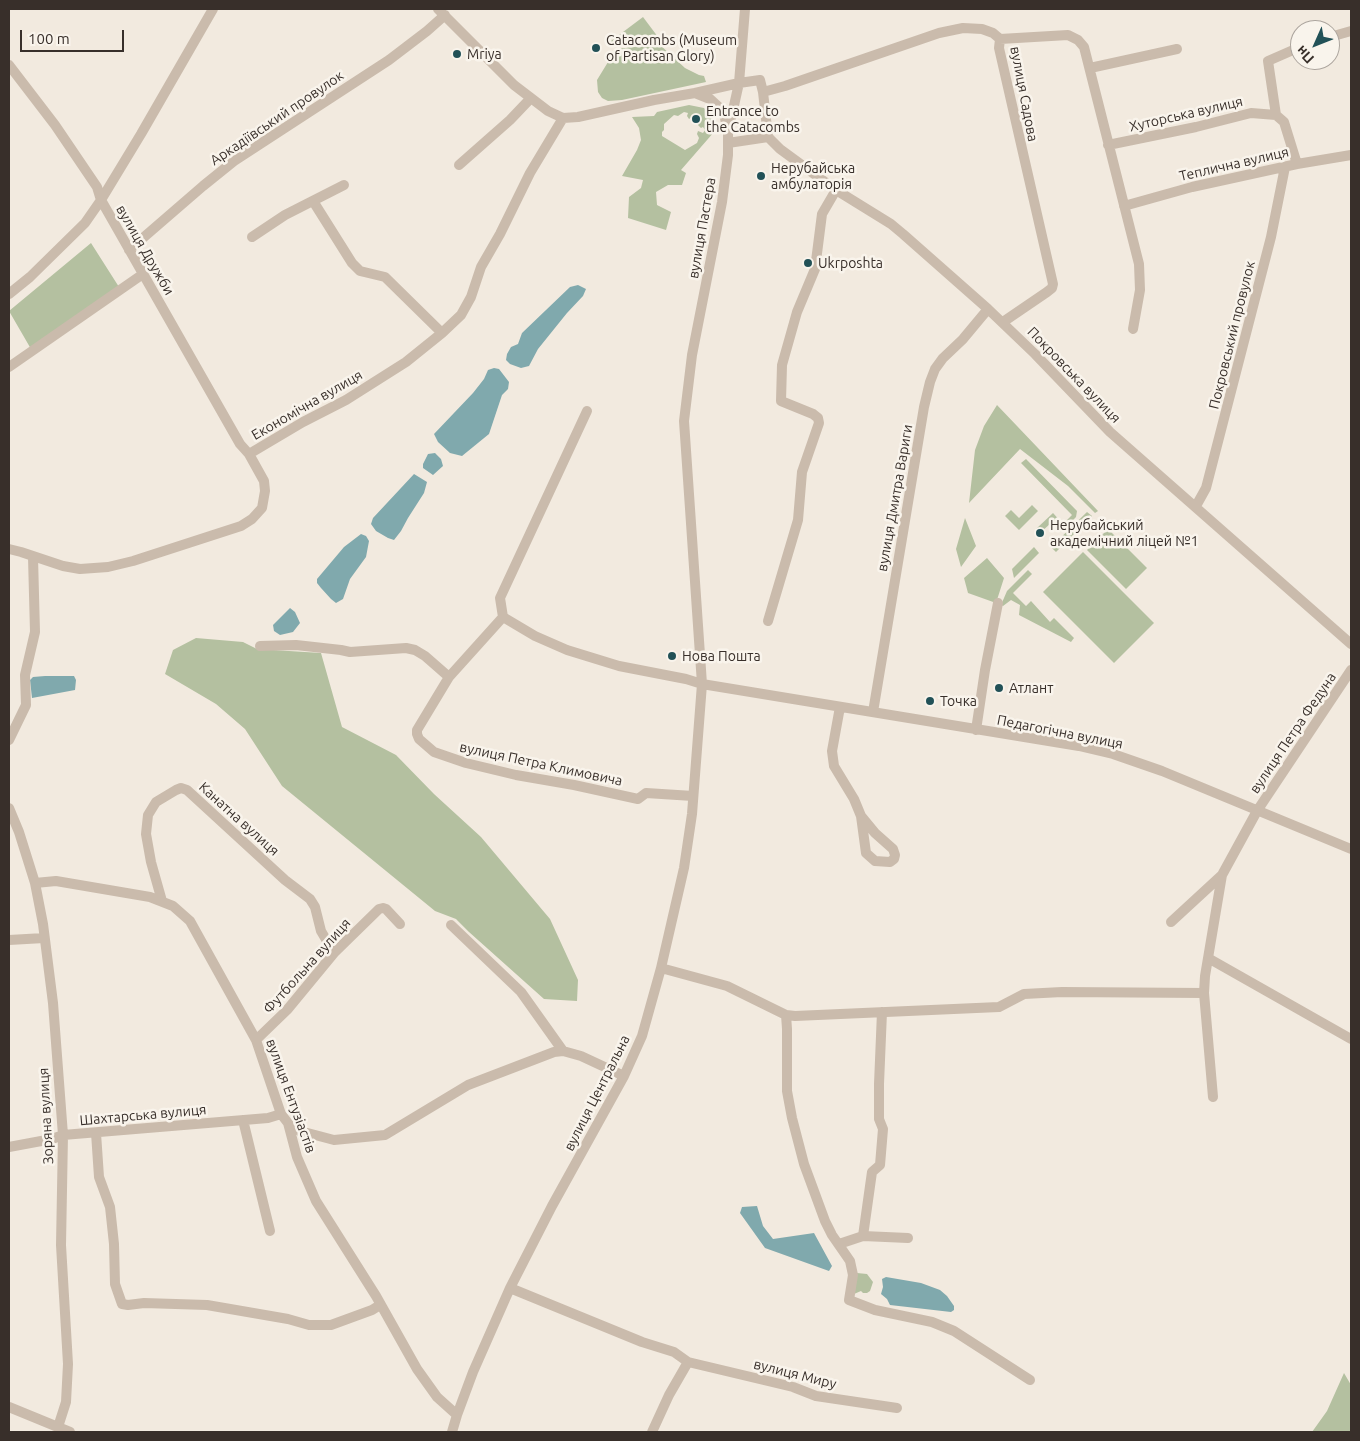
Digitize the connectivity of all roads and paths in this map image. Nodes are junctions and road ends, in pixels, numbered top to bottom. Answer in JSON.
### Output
{"nodes":[{"id":1,"x":213,"y":9,"type":"edge"},
{"id":2,"x":745,"y":9,"type":"edge"},
{"id":3,"x":441,"y":12,"type":"edge"},
{"id":4,"x":1000,"y":39,"type":"junction"},
{"id":5,"x":1177,"y":49,"type":"dead end"},
{"id":6,"x":1290,"y":51,"type":"edge"},
{"id":7,"x":9,"y":65,"type":"edge"},
{"id":8,"x":1090,"y":68,"type":"junction"},
{"id":9,"x":739,"y":83,"type":"junction"},
{"id":10,"x":763,"y":92,"type":"junction"},
{"id":11,"x":695,"y":93,"type":"junction"},
{"id":12,"x":530,"y":99,"type":"junction"},
{"id":13,"x":1276,"y":115,"type":"junction"},
{"id":14,"x":563,"y":118,"type":"junction"},
{"id":15,"x":768,"y":137,"type":"junction"},
{"id":16,"x":728,"y":138,"type":"junction"},
{"id":17,"x":1108,"y":145,"type":"junction"},
{"id":18,"x":1351,"y":155,"type":"edge"},
{"id":19,"x":1297,"y":164,"type":"junction"},
{"id":20,"x":459,"y":165,"type":"dead end"},
{"id":21,"x":1285,"y":167,"type":"junction"},
{"id":22,"x":344,"y":185,"type":"dead end"},
{"id":23,"x":836,"y":190,"type":"junction"},
{"id":24,"x":101,"y":200,"type":"junction"},
{"id":25,"x":313,"y":201,"type":"junction"},
{"id":26,"x":1124,"y":206,"type":"junction"},
{"id":27,"x":252,"y":237,"type":"dead end"},
{"id":28,"x":130,"y":250,"type":"junction"},
{"id":29,"x":143,"y":274,"type":"junction"},
{"id":30,"x":9,"y":294,"type":"edge"},
{"id":31,"x":988,"y":309,"type":"junction"},
{"id":32,"x":1003,"y":322,"type":"junction"},
{"id":33,"x":1133,"y":329,"type":"dead end"},
{"id":34,"x":442,"y":333,"type":"junction"},
{"id":35,"x":9,"y":367,"type":"edge"},
{"id":36,"x":587,"y":411,"type":"dead end"},
{"id":37,"x":249,"y":454,"type":"junction"},
{"id":38,"x":1196,"y":506,"type":"junction"},
{"id":39,"x":9,"y":549,"type":"edge"},
{"id":40,"x":33,"y":557,"type":"junction"},
{"id":41,"x":998,"y":604,"type":"dead end"},
{"id":42,"x":503,"y":617,"type":"junction"},
{"id":43,"x":768,"y":621,"type":"dead end"},
{"id":44,"x":1351,"y":644,"type":"edge"},
{"id":45,"x":260,"y":646,"type":"dead end"},
{"id":46,"x":1351,"y":670,"type":"edge"},
{"id":47,"x":449,"y":677,"type":"junction"},
{"id":48,"x":702,"y":684,"type":"junction"},
{"id":49,"x":840,"y":707,"type":"junction"},
{"id":50,"x":873,"y":712,"type":"junction"},
{"id":51,"x":976,"y":730,"type":"junction"},
{"id":52,"x":9,"y":740,"type":"edge"},
{"id":53,"x":693,"y":796,"type":"junction"},
{"id":54,"x":9,"y":808,"type":"edge"},
{"id":55,"x":1257,"y":811,"type":"junction"},
{"id":56,"x":861,"y":816,"type":"junction"},
{"id":57,"x":1351,"y":849,"type":"edge"},
{"id":58,"x":1222,"y":875,"type":"junction"},
{"id":59,"x":35,"y":883,"type":"junction"},
{"id":60,"x":162,"y":901,"type":"junction"},
{"id":61,"x":1171,"y":922,"type":"dead end"},
{"id":62,"x":400,"y":924,"type":"dead end"},
{"id":63,"x":451,"y":926,"type":"dead end"},
{"id":64,"x":44,"y":938,"type":"junction"},
{"id":65,"x":9,"y":940,"type":"edge"},
{"id":66,"x":334,"y":953,"type":"junction"},
{"id":67,"x":1208,"y":958,"type":"junction"},
{"id":68,"x":660,"y":968,"type":"junction"},
{"id":69,"x":1204,"y":992,"type":"junction"},
{"id":70,"x":882,"y":1012,"type":"junction"},
{"id":71,"x":786,"y":1015,"type":"junction"},
{"id":72,"x":1351,"y":1039,"type":"edge"},
{"id":73,"x":256,"y":1040,"type":"junction"},
{"id":74,"x":563,"y":1051,"type":"junction"},
{"id":75,"x":624,"y":1076,"type":"junction"},
{"id":76,"x":1214,"y":1097,"type":"dead end"},
{"id":77,"x":281,"y":1114,"type":"junction"},
{"id":78,"x":243,"y":1120,"type":"junction"},
{"id":79,"x":288,"y":1122,"type":"junction"},
{"id":80,"x":96,"y":1133,"type":"junction"},
{"id":81,"x":62,"y":1135,"type":"junction"},
{"id":82,"x":9,"y":1147,"type":"edge"},
{"id":83,"x":270,"y":1231,"type":"dead end"},
{"id":84,"x":863,"y":1236,"type":"junction"},
{"id":85,"x":908,"y":1238,"type":"dead end"},
{"id":86,"x":838,"y":1244,"type":"junction"},
{"id":87,"x":510,"y":1288,"type":"junction"},
{"id":88,"x":380,"y":1305,"type":"junction"},
{"id":89,"x":688,"y":1362,"type":"junction"},
{"id":90,"x":1030,"y":1380,"type":"dead end"},
{"id":91,"x":9,"y":1406,"type":"edge"},
{"id":92,"x":897,"y":1408,"type":"dead end"},
{"id":93,"x":456,"y":1415,"type":"junction"},
{"id":94,"x":58,"y":1427,"type":"junction"},
{"id":95,"x":70,"y":1432,"type":"edge"},
{"id":96,"x":452,"y":1432,"type":"edge"},
{"id":97,"x":652,"y":1432,"type":"edge"}],
"edges":[{"from":1,"to":24,"type":"street"},
{"from":2,"to":9,"type":"street"},
{"from":3,"to":12,"type":"street"},
{"from":3,"to":28,"type":"street","name":"Аркадіївський провулок"},
{"from":4,"to":8,"type":"street","name":"вулиця Садова"},
{"from":4,"to":10,"type":"street"},
{"from":4,"to":32,"type":"street","name":"вулиця Садова"},
{"from":5,"to":8,"type":"street"},
{"from":6,"to":13,"type":"street"},
{"from":7,"to":24,"type":"street","name":"вулиця Дружби"},
{"from":8,"to":17,"type":"street","name":"вулиця Садова"},
{"from":9,"to":10,"type":"street"},
{"from":9,"to":11,"type":"street"},
{"from":9,"to":16,"type":"street"},
{"from":10,"to":15,"type":"street"},
{"from":11,"to":14,"type":"street"},
{"from":11,"to":16,"type":"street","name":"вулиця Пастера"},
{"from":12,"to":14,"type":"street"},
{"from":12,"to":20,"type":"street"},
{"from":13,"to":17,"type":"street","name":"Хуторська вулиця"},
{"from":13,"to":19,"type":"street"},
{"from":14,"to":34,"type":"street","name":"Економічна вулиця"},
{"from":15,"to":16,"type":"street"},
{"from":15,"to":23,"type":"street","name":"Покровська вулиця"},
{"from":16,"to":48,"type":"street","name":"вулиця Пастера"},
{"from":17,"to":26,"type":"street","name":"вулиця Садова"},
{"from":18,"to":19,"type":"street","name":"Теплична вулиця"},
{"from":19,"to":21,"type":"street","name":"Теплична вулиця"},
{"from":21,"to":26,"type":"street","name":"Теплична вулиця"},
{"from":21,"to":38,"type":"street","name":"Покровський провулок"},
{"from":22,"to":25,"type":"street"},
{"from":23,"to":31,"type":"street","name":"Покровська вулиця"},
{"from":23,"to":43,"type":"street"},
{"from":24,"to":28,"type":"street","name":"вулиця Дружби"},
{"from":24,"to":30,"type":"street"},
{"from":25,"to":27,"type":"street"},
{"from":25,"to":34,"type":"street"},
{"from":26,"to":33,"type":"street","name":"вулиця Садова"},
{"from":28,"to":29,"type":"street","name":"вулиця Дружби"},
{"from":29,"to":35,"type":"street"},
{"from":29,"to":37,"type":"street","name":"вулиця Дружби"},
{"from":31,"to":32,"type":"street","name":"Покровська вулиця"},
{"from":31,"to":50,"type":"street","name":"вулиця Дмитра Вариги"},
{"from":32,"to":38,"type":"street","name":"Покровська вулиця"},
{"from":34,"to":37,"type":"street","name":"Економічна вулиця"},
{"from":36,"to":42,"type":"street"},
{"from":37,"to":40,"type":"street","name":"Економічна вулиця"},
{"from":38,"to":44,"type":"street","name":"Покровська вулиця"},
{"from":39,"to":40,"type":"street","name":"Економічна вулиця"},
{"from":40,"to":52,"type":"street"},
{"from":41,"to":51,"type":"street"},
{"from":42,"to":47,"type":"street","name":"вулиця Петра Климовича"},
{"from":42,"to":48,"type":"street"},
{"from":45,"to":47,"type":"street"},
{"from":46,"to":55,"type":"street","name":"вулиця Петра Федуна"},
{"from":47,"to":53,"type":"street","name":"вулиця Петра Климовича"},
{"from":48,"to":49,"type":"street","name":"Педагогічна вулиця"},
{"from":48,"to":53,"type":"street","name":"вулиця Центральна"},
{"from":49,"to":50,"type":"street","name":"Педагогічна вулиця"},
{"from":49,"to":56,"type":"street"},
{"from":50,"to":51,"type":"street","name":"Педагогічна вулиця"},
{"from":51,"to":55,"type":"street","name":"Педагогічна вулиця"},
{"from":53,"to":68,"type":"street","name":"вулиця Центральна"},
{"from":54,"to":59,"type":"street","name":"Зоряна вулиця"},
{"from":55,"to":57,"type":"street","name":"Педагогічна вулиця"},
{"from":55,"to":58,"type":"street","name":"вулиця Петра Федуна"},
{"from":56,"to":56,"type":"street"},
{"from":58,"to":61,"type":"street"},
{"from":58,"to":67,"type":"street"},
{"from":59,"to":60,"type":"street","name":"вулиця Ентузіастів"},
{"from":59,"to":64,"type":"street","name":"Зоряна вулиця"},
{"from":60,"to":66,"type":"street","name":"Канатна вулиця"},
{"from":60,"to":73,"type":"street","name":"вулиця Ентузіастів"},
{"from":62,"to":66,"type":"street","name":"Футбольна вулиця"},
{"from":63,"to":74,"type":"street"},
{"from":64,"to":65,"type":"street"},
{"from":64,"to":81,"type":"street","name":"Зоряна вулиця"},
{"from":66,"to":73,"type":"street","name":"Футбольна вулиця"},
{"from":67,"to":69,"type":"street"},
{"from":67,"to":72,"type":"street"},
{"from":68,"to":71,"type":"street"},
{"from":68,"to":75,"type":"street","name":"вулиця Центральна"},
{"from":69,"to":70,"type":"street"},
{"from":69,"to":76,"type":"street"},
{"from":70,"to":71,"type":"street"},
{"from":70,"to":84,"type":"street"},
{"from":71,"to":86,"type":"street"},
{"from":73,"to":77,"type":"street","name":"вулиця Ентузіастів"},
{"from":74,"to":75,"type":"street"},
{"from":74,"to":79,"type":"street"},
{"from":75,"to":87,"type":"street","name":"вулиця Центральна"},
{"from":77,"to":78,"type":"street","name":"Шахтарська вулиця"},
{"from":77,"to":79,"type":"street","name":"вулиця Ентузіастів"},
{"from":78,"to":80,"type":"street","name":"Шахтарська вулиця"},
{"from":78,"to":83,"type":"street"},
{"from":79,"to":88,"type":"street","name":"вулиця Ентузіастів"},
{"from":80,"to":81,"type":"street","name":"Шахтарська вулиця"},
{"from":80,"to":88,"type":"street"},
{"from":81,"to":82,"type":"street","name":"Шахтарська вулиця"},
{"from":81,"to":94,"type":"street","name":"Зоряна вулиця"},
{"from":84,"to":85,"type":"street"},
{"from":84,"to":86,"type":"street"},
{"from":86,"to":90,"type":"street"},
{"from":87,"to":89,"type":"street","name":"вулиця Миру"},
{"from":87,"to":93,"type":"street","name":"вулиця Центральна"},
{"from":88,"to":93,"type":"street","name":"вулиця Ентузіастів"},
{"from":89,"to":92,"type":"street","name":"вулиця Миру"},
{"from":89,"to":97,"type":"street"},
{"from":91,"to":94,"type":"street"},
{"from":93,"to":96,"type":"street","name":"вулиця Центральна"},
{"from":94,"to":95,"type":"street"}]}
